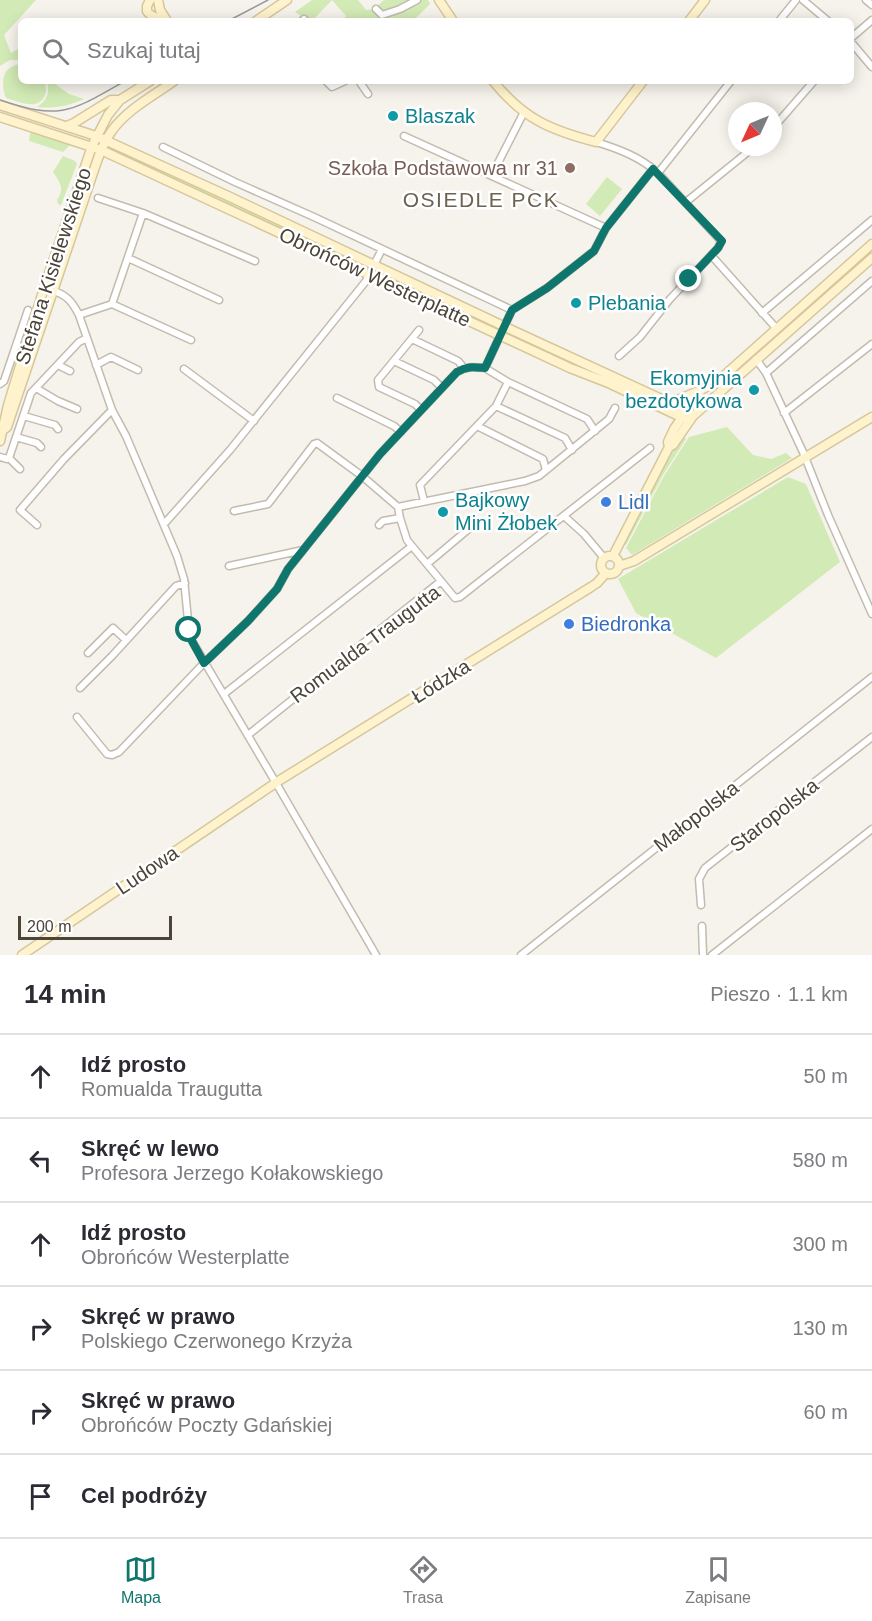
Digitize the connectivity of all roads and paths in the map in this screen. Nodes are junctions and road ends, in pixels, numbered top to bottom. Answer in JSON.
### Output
{"nodes":[{"id":1,"x":287,"y":0,"type":"edge"},
{"id":2,"x":417,"y":0,"type":"edge"},
{"id":3,"x":439,"y":0,"type":"edge"},
{"id":4,"x":705,"y":0,"type":"edge"},
{"id":5,"x":796,"y":0,"type":"edge"},
{"id":6,"x":803,"y":0,"type":"edge"},
{"id":7,"x":866,"y":0,"type":"edge"},
{"id":8,"x":872,"y":5,"type":"edge"},
{"id":9,"x":376,"y":9,"type":"dead end"},
{"id":10,"x":260,"y":18,"type":"edge"},
{"id":11,"x":451,"y":18,"type":"edge"},
{"id":12,"x":691,"y":18,"type":"edge"},
{"id":13,"x":781,"y":18,"type":"edge"},
{"id":14,"x":824,"y":18,"type":"edge"},
{"id":15,"x":872,"y":20,"type":"edge"},
{"id":16,"x":854,"y":37,"type":"edge"},
{"id":17,"x":854,"y":44,"type":"edge"},
{"id":18,"x":872,"y":67,"type":"edge"},
{"id":19,"x":145,"y":84,"type":"edge"},
{"id":20,"x":170,"y":84,"type":"edge"},
{"id":21,"x":361,"y":84,"type":"edge"},
{"id":22,"x":496,"y":84,"type":"edge"},
{"id":23,"x":641,"y":84,"type":"edge"},
{"id":24,"x":728,"y":84,"type":"edge"},
{"id":25,"x":811,"y":84,"type":"edge"},
{"id":26,"x":368,"y":94,"type":"dead end"},
{"id":27,"x":120,"y":100,"type":"junction"},
{"id":28,"x":0,"y":105,"type":"edge"},
{"id":29,"x":524,"y":112,"type":"junction"},
{"id":30,"x":0,"y":117,"type":"edge"},
{"id":31,"x":782,"y":118,"type":"edge"},
{"id":32,"x":67,"y":126,"type":"junction"},
{"id":33,"x":96,"y":136,"type":"junction"},
{"id":34,"x":404,"y":136,"type":"dead end"},
{"id":35,"x":596,"y":142,"type":"junction"},
{"id":36,"x":103,"y":145,"type":"junction"},
{"id":37,"x":92,"y":146,"type":"junction"},
{"id":38,"x":163,"y":147,"type":"dead end"},
{"id":39,"x":743,"y":156,"type":"edge"},
{"id":40,"x":497,"y":165,"type":"dead end"},
{"id":41,"x":656,"y":171,"type":"junction"},
{"id":42,"x":235,"y":182,"type":"junction"},
{"id":43,"x":228,"y":196,"type":"junction"},
{"id":44,"x":99,"y":198,"type":"dead end"},
{"id":45,"x":686,"y":202,"type":"junction"},
{"id":46,"x":143,"y":213,"type":"junction"},
{"id":47,"x":872,"y":220,"type":"edge"},
{"id":48,"x":606,"y":228,"type":"junction"},
{"id":49,"x":872,"y":244,"type":"edge"},
{"id":50,"x":382,"y":249,"type":"junction"},
{"id":51,"x":711,"y":255,"type":"junction"},
{"id":52,"x":128,"y":258,"type":"junction"},
{"id":53,"x":872,"y":258,"type":"edge"},
{"id":54,"x":255,"y":261,"type":"dead end"},
{"id":55,"x":375,"y":265,"type":"junction"},
{"id":56,"x":370,"y":274,"type":"junction"},
{"id":57,"x":872,"y":281,"type":"edge"},
{"id":58,"x":44,"y":288,"type":"junction"},
{"id":59,"x":53,"y":291,"type":"junction"},
{"id":60,"x":219,"y":300,"type":"dead end"},
{"id":61,"x":112,"y":304,"type":"junction"},
{"id":62,"x":28,"y":310,"type":"dead end"},
{"id":63,"x":512,"y":310,"type":"junction"},
{"id":64,"x":762,"y":313,"type":"junction"},
{"id":65,"x":79,"y":315,"type":"junction"},
{"id":66,"x":504,"y":327,"type":"junction"},
{"id":67,"x":776,"y":328,"type":"junction"},
{"id":68,"x":419,"y":330,"type":"dead end"},
{"id":69,"x":500,"y":336,"type":"junction"},
{"id":70,"x":87,"y":338,"type":"junction"},
{"id":71,"x":412,"y":339,"type":"junction"},
{"id":72,"x":191,"y":340,"type":"dead end"},
{"id":73,"x":872,"y":344,"type":"edge"},
{"id":74,"x":619,"y":356,"type":"dead end"},
{"id":75,"x":756,"y":359,"type":"junction"},
{"id":76,"x":394,"y":361,"type":"junction"},
{"id":77,"x":58,"y":365,"type":"junction"},
{"id":78,"x":96,"y":365,"type":"junction"},
{"id":79,"x":464,"y":368,"type":"junction"},
{"id":80,"x":485,"y":368,"type":"junction"},
{"id":81,"x":184,"y":369,"type":"dead end"},
{"id":82,"x":138,"y":370,"type":"dead end"},
{"id":83,"x":70,"y":371,"type":"dead end"},
{"id":84,"x":766,"y":372,"type":"junction"},
{"id":85,"x":508,"y":382,"type":"junction"},
{"id":86,"x":0,"y":384,"type":"edge"},
{"id":87,"x":36,"y":388,"type":"junction"},
{"id":88,"x":442,"y":388,"type":"junction"},
{"id":89,"x":701,"y":390,"type":"junction"},
{"id":90,"x":337,"y":398,"type":"dead end"},
{"id":91,"x":670,"y":403,"type":"junction"},
{"id":92,"x":7,"y":404,"type":"edge"},
{"id":93,"x":496,"y":406,"type":"junction"},
{"id":94,"x":615,"y":408,"type":"dead end"},
{"id":95,"x":77,"y":409,"type":"dead end"},
{"id":96,"x":112,"y":410,"type":"junction"},
{"id":97,"x":421,"y":410,"type":"junction"},
{"id":98,"x":784,"y":413,"type":"junction"},
{"id":99,"x":687,"y":415,"type":"junction"},
{"id":100,"x":24,"y":416,"type":"junction"},
{"id":101,"x":872,"y":417,"type":"edge"},
{"id":102,"x":254,"y":421,"type":"junction"},
{"id":103,"x":477,"y":426,"type":"junction"},
{"id":104,"x":58,"y":429,"type":"dead end"},
{"id":105,"x":595,"y":431,"type":"junction"},
{"id":106,"x":401,"y":432,"type":"junction"},
{"id":107,"x":16,"y":437,"type":"junction"},
{"id":108,"x":0,"y":441,"type":"edge"},
{"id":109,"x":41,"y":447,"type":"dead end"},
{"id":110,"x":650,"y":448,"type":"dead end"},
{"id":111,"x":572,"y":450,"type":"junction"},
{"id":112,"x":0,"y":457,"type":"edge"},
{"id":113,"x":805,"y":457,"type":"junction"},
{"id":114,"x":9,"y":458,"type":"junction"},
{"id":115,"x":20,"y":469,"type":"dead end"},
{"id":116,"x":546,"y":470,"type":"junction"},
{"id":117,"x":362,"y":476,"type":"junction"},
{"id":118,"x":424,"y":501,"type":"junction"},
{"id":119,"x":398,"y":507,"type":"junction"},
{"id":120,"x":234,"y":511,"type":"dead end"},
{"id":121,"x":564,"y":516,"type":"junction"},
{"id":122,"x":400,"y":518,"type":"junction"},
{"id":123,"x":164,"y":524,"type":"junction"},
{"id":124,"x":472,"y":524,"type":"dead end"},
{"id":125,"x":37,"y":525,"type":"dead end"},
{"id":126,"x":379,"y":525,"type":"dead end"},
{"id":127,"x":412,"y":546,"type":"junction"},
{"id":128,"x":303,"y":550,"type":"junction"},
{"id":129,"x":613,"y":556,"type":"junction"},
{"id":130,"x":604,"y":558,"type":"junction"},
{"id":131,"x":427,"y":564,"type":"junction"},
{"id":132,"x":229,"y":566,"type":"dead end"},
{"id":133,"x":619,"y":566,"type":"junction"},
{"id":134,"x":606,"y":573,"type":"junction"},
{"id":135,"x":441,"y":582,"type":"junction"},
{"id":136,"x":185,"y":583,"type":"junction"},
{"id":137,"x":872,"y":614,"type":"edge"},
{"id":138,"x":126,"y":640,"type":"junction"},
{"id":139,"x":88,"y":653,"type":"dead end"},
{"id":140,"x":204,"y":663,"type":"junction"},
{"id":141,"x":872,"y":677,"type":"edge"},
{"id":142,"x":80,"y":688,"type":"dead end"},
{"id":143,"x":224,"y":694,"type":"junction"},
{"id":144,"x":77,"y":717,"type":"dead end"},
{"id":145,"x":248,"y":735,"type":"junction"},
{"id":146,"x":872,"y":737,"type":"edge"},
{"id":147,"x":274,"y":784,"type":"junction"},
{"id":148,"x":872,"y":829,"type":"edge"},
{"id":149,"x":701,"y":905,"type":"dead end"},
{"id":150,"x":702,"y":926,"type":"dead end"},
{"id":151,"x":22,"y":955,"type":"edge"},
{"id":152,"x":376,"y":955,"type":"edge"},
{"id":153,"x":521,"y":955,"type":"edge"},
{"id":154,"x":703,"y":955,"type":"edge"},
{"id":155,"x":712,"y":955,"type":"edge"}],
"edges":[{"from":1,"to":10,"type":"main road"},
{"from":2,"to":9,"type":"street"},
{"from":3,"to":11,"type":"main road"},
{"from":4,"to":12,"type":"main road"},
{"from":5,"to":13,"type":"street"},
{"from":6,"to":14,"type":"street"},
{"from":7,"to":8,"type":"street"},
{"from":15,"to":16,"type":"street"},
{"from":17,"to":18,"type":"street"},
{"from":19,"to":27,"type":"main road"},
{"from":20,"to":36,"type":"main road","name":"Stefana Kisielewskiego"},
{"from":21,"to":26,"type":"street"},
{"from":22,"to":29,"type":"main road"},
{"from":23,"to":35,"type":"main road"},
{"from":24,"to":41,"type":"street"},
{"from":25,"to":31,"type":"street"},
{"from":27,"to":32,"type":"main road"},
{"from":27,"to":33,"type":"main road","name":"Stefana Kisielewskiego"},
{"from":28,"to":32,"type":"main road","name":"Obrońców Westerplatte"},
{"from":29,"to":35,"type":"main road"},
{"from":29,"to":40,"type":"street"},
{"from":30,"to":37,"type":"main road","name":"Obrońców Westerplatte"},
{"from":32,"to":33,"type":"main road","name":"Obrońców Westerplatte"},
{"from":33,"to":36,"type":"main road","name":"Obrońców Westerplatte"},
{"from":33,"to":37,"type":"main road","name":"Stefana Kisielewskiego"},
{"from":34,"to":48,"type":"street"},
{"from":35,"to":41,"type":"street"},
{"from":36,"to":37,"type":"main road","name":"Obrońców Westerplatte"},
{"from":36,"to":43,"type":"main road","name":"Obrońców Westerplatte"},
{"from":36,"to":56,"type":"main road","name":"Obrońców Westerplatte"},
{"from":36,"to":59,"type":"main road","name":"Stefana Kisielewskiego"},
{"from":37,"to":58,"type":"main road","name":"Stefana Kisielewskiego"},
{"from":38,"to":42,"type":"street"},
{"from":39,"to":45,"type":"street"},
{"from":41,"to":45,"type":"street"},
{"from":41,"to":48,"type":"street"},
{"from":42,"to":43,"type":"street"},
{"from":42,"to":50,"type":"street"},
{"from":43,"to":55,"type":"main road","name":"Obrońców Westerplatte"},
{"from":44,"to":46,"type":"street"},
{"from":45,"to":51,"type":"street"},
{"from":46,"to":52,"type":"street"},
{"from":46,"to":54,"type":"street"},
{"from":47,"to":64,"type":"street"},
{"from":48,"to":63,"type":"street"},
{"from":49,"to":67,"type":"main road"},
{"from":50,"to":55,"type":"street"},
{"from":50,"to":63,"type":"street"},
{"from":51,"to":64,"type":"street"},
{"from":51,"to":74,"type":"street"},
{"from":52,"to":60,"type":"street"},
{"from":52,"to":61,"type":"street"},
{"from":53,"to":75,"type":"main road"},
{"from":55,"to":56,"type":"street"},
{"from":55,"to":66,"type":"main road","name":"Obrońców Westerplatte"},
{"from":56,"to":69,"type":"main road","name":"Obrońców Westerplatte"},
{"from":56,"to":102,"type":"street"},
{"from":57,"to":84,"type":"street"},
{"from":58,"to":59,"type":"street"},
{"from":58,"to":92,"type":"main road","name":"Stefana Kisielewskiego"},
{"from":59,"to":65,"type":"street"},
{"from":59,"to":92,"type":"main road","name":"Stefana Kisielewskiego"},
{"from":61,"to":65,"type":"street"},
{"from":61,"to":72,"type":"street"},
{"from":62,"to":86,"type":"street"},
{"from":63,"to":66,"type":"street"},
{"from":64,"to":67,"type":"street"},
{"from":65,"to":70,"type":"street"},
{"from":66,"to":69,"type":"street"},
{"from":66,"to":91,"type":"main road","name":"Obrońców Westerplatte"},
{"from":67,"to":89,"type":"main road"},
{"from":68,"to":71,"type":"street"},
{"from":69,"to":80,"type":"street"},
{"from":69,"to":99,"type":"main road","name":"Obrońców Westerplatte"},
{"from":70,"to":77,"type":"street","name":"Stefana Kisielewskiego"},
{"from":70,"to":78,"type":"street"},
{"from":71,"to":76,"type":"street"},
{"from":71,"to":79,"type":"street"},
{"from":73,"to":98,"type":"street"},
{"from":75,"to":84,"type":"street"},
{"from":75,"to":99,"type":"main road"},
{"from":76,"to":88,"type":"street"},
{"from":76,"to":97,"type":"street"},
{"from":77,"to":83,"type":"street"},
{"from":77,"to":87,"type":"street","name":"Stefana Kisielewskiego"},
{"from":78,"to":82,"type":"street"},
{"from":78,"to":96,"type":"street"},
{"from":79,"to":80,"type":"street"},
{"from":79,"to":88,"type":"street"},
{"from":80,"to":85,"type":"street"},
{"from":81,"to":102,"type":"street"},
{"from":84,"to":98,"type":"street"},
{"from":85,"to":93,"type":"street"},
{"from":85,"to":105,"type":"street"},
{"from":87,"to":95,"type":"street"},
{"from":87,"to":100,"type":"street","name":"Stefana Kisielewskiego"},
{"from":88,"to":97,"type":"street"},
{"from":89,"to":91,"type":"main road"},
{"from":89,"to":99,"type":"main road"},
{"from":90,"to":106,"type":"street"},
{"from":91,"to":99,"type":"main road","name":"Obrońców Westerplatte"},
{"from":92,"to":108,"type":"main road","name":"Stefana Kisielewskiego"},
{"from":93,"to":103,"type":"street"},
{"from":93,"to":111,"type":"street"},
{"from":94,"to":105,"type":"street"},
{"from":96,"to":123,"type":"street"},
{"from":96,"to":125,"type":"street"},
{"from":97,"to":106,"type":"street"},
{"from":98,"to":113,"type":"street"},
{"from":99,"to":129,"type":"main road"},
{"from":100,"to":104,"type":"street"},
{"from":100,"to":107,"type":"street","name":"Stefana Kisielewskiego"},
{"from":101,"to":113,"type":"main road"},
{"from":102,"to":123,"type":"street"},
{"from":103,"to":116,"type":"street"},
{"from":103,"to":118,"type":"street"},
{"from":105,"to":111,"type":"street"},
{"from":106,"to":117,"type":"street"},
{"from":107,"to":109,"type":"street"},
{"from":107,"to":114,"type":"street","name":"Stefana Kisielewskiego"},
{"from":110,"to":121,"type":"street","name":"Romualda Traugutta"},
{"from":111,"to":116,"type":"street"},
{"from":112,"to":114,"type":"street"},
{"from":113,"to":133,"type":"main road"},
{"from":113,"to":137,"type":"street"},
{"from":114,"to":115,"type":"street"},
{"from":116,"to":118,"type":"street"},
{"from":117,"to":119,"type":"street"},
{"from":117,"to":120,"type":"street"},
{"from":117,"to":128,"type":"street"},
{"from":118,"to":119,"type":"street"},
{"from":119,"to":122,"type":"street"},
{"from":121,"to":130,"type":"street"},
{"from":121,"to":135,"type":"street","name":"Romualda Traugutta"},
{"from":122,"to":126,"type":"street"},
{"from":122,"to":127,"type":"street"},
{"from":123,"to":136,"type":"street"},
{"from":124,"to":131,"type":"street"},
{"from":127,"to":131,"type":"street"},
{"from":127,"to":143,"type":"street"},
{"from":128,"to":132,"type":"street"},
{"from":128,"to":140,"type":"street"},
{"from":129,"to":130,"type":"main road"},
{"from":129,"to":133,"type":"main road"},
{"from":130,"to":134,"type":"main road"},
{"from":131,"to":135,"type":"street"},
{"from":133,"to":134,"type":"main road"},
{"from":134,"to":147,"type":"main road","name":"Łódzka"},
{"from":135,"to":145,"type":"street","name":"Romualda Traugutta"},
{"from":136,"to":138,"type":"street"},
{"from":136,"to":140,"type":"street"},
{"from":138,"to":139,"type":"street"},
{"from":138,"to":142,"type":"street"},
{"from":140,"to":143,"type":"street"},
{"from":140,"to":144,"type":"street"},
{"from":141,"to":153,"type":"street","name":"Małopolska"},
{"from":143,"to":145,"type":"street"},
{"from":145,"to":147,"type":"street"},
{"from":146,"to":149,"type":"street","name":"Staropolska"},
{"from":147,"to":151,"type":"main road","name":"Ludowa"},
{"from":147,"to":152,"type":"street"},
{"from":148,"to":155,"type":"street"},
{"from":150,"to":154,"type":"street"}]}
